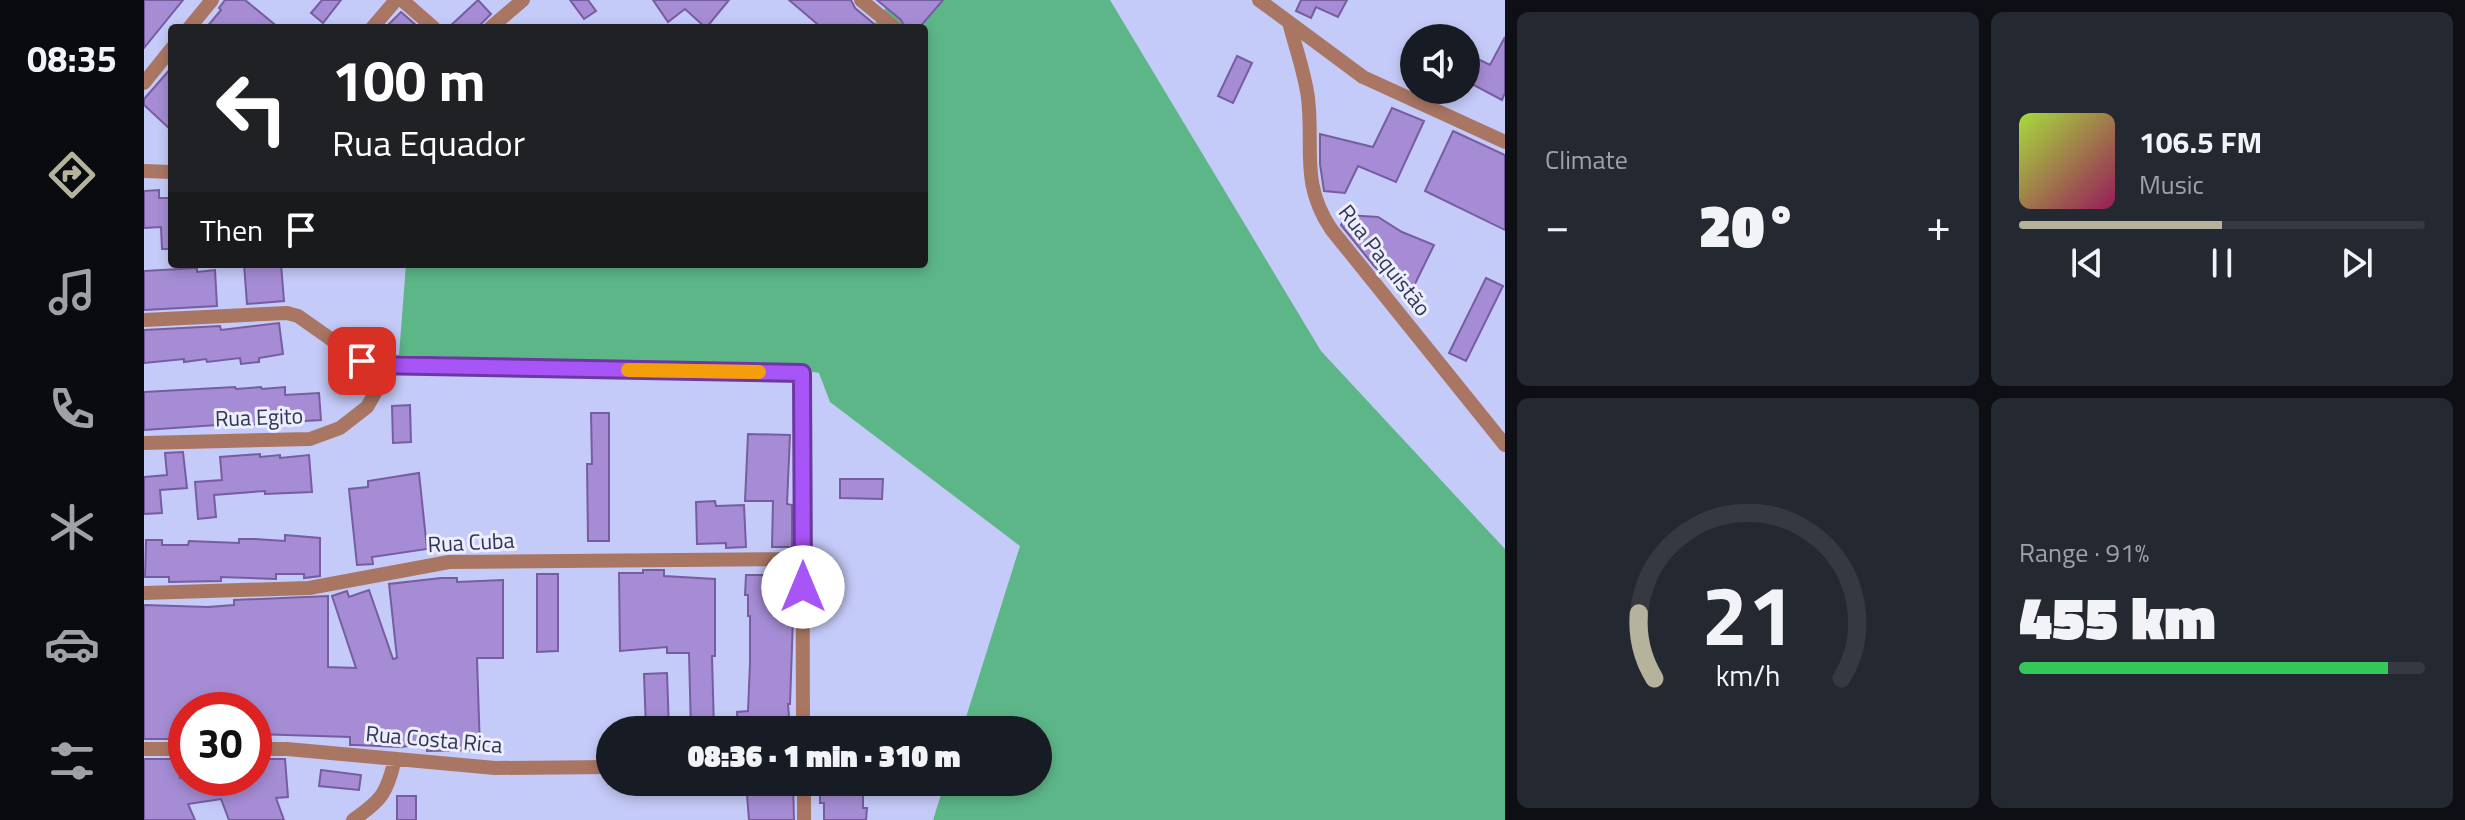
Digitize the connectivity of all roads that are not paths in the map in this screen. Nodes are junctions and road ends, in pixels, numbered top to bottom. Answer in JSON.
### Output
{"nodes":[{"id":1,"x":212,"y":0,"type":"edge"},
{"id":2,"x":399,"y":0,"type":"edge"},
{"id":3,"x":523,"y":0,"type":"edge"},
{"id":4,"x":861,"y":0,"type":"edge"},
{"id":5,"x":1259,"y":0,"type":"edge"},
{"id":6,"x":192,"y":24,"type":"edge"},
{"id":7,"x":376,"y":24,"type":"edge"},
{"id":8,"x":429,"y":24,"type":"edge"},
{"id":9,"x":495,"y":24,"type":"edge"},
{"id":10,"x":890,"y":24,"type":"edge"},
{"id":11,"x":1290,"y":26,"type":"junction"},
{"id":12,"x":168,"y":53,"type":"edge"},
{"id":13,"x":144,"y":83,"type":"edge"},
{"id":14,"x":1505,"y":142,"type":"edge"},
{"id":15,"x":144,"y":171,"type":"edge"},
{"id":16,"x":168,"y":172,"type":"edge"},
{"id":17,"x":144,"y":320,"type":"edge"},
{"id":18,"x":391,"y":365,"type":"junction"},
{"id":19,"x":144,"y":443,"type":"edge"},
{"id":20,"x":1505,"y":445,"type":"edge"},
{"id":21,"x":803,"y":559,"type":"junction"},
{"id":22,"x":144,"y":593,"type":"edge"},
{"id":23,"x":803,"y":716,"type":"edge"},
{"id":24,"x":144,"y":749,"type":"edge"},
{"id":25,"x":168,"y":749,"type":"edge"},
{"id":26,"x":272,"y":749,"type":"edge"},
{"id":27,"x":395,"y":759,"type":"junction"},
{"id":28,"x":596,"y":767,"type":"edge"},
{"id":29,"x":804,"y":796,"type":"edge"},
{"id":30,"x":353,"y":820,"type":"edge"},
{"id":31,"x":804,"y":820,"type":"edge"}],
"edges":[{"from":1,"to":6,"type":"street"},
{"from":2,"to":7,"type":"street"},
{"from":2,"to":8,"type":"street"},
{"from":3,"to":9,"type":"street"},
{"from":4,"to":10,"type":"street"},
{"from":5,"to":11,"type":"street"},
{"from":11,"to":14,"type":"street"},
{"from":11,"to":20,"type":"street","name":"Rua Paquistão"},
{"from":12,"to":13,"type":"street"},
{"from":15,"to":16,"type":"street"},
{"from":17,"to":18,"type":"street"},
{"from":18,"to":19,"type":"street","name":"Rua Egito"},
{"from":18,"to":21,"type":"street"},
{"from":21,"to":22,"type":"street","name":"Rua Cuba"},
{"from":21,"to":23,"type":"street"},
{"from":24,"to":25,"type":"street"},
{"from":26,"to":27,"type":"street","name":"Rua Costa Rica"},
{"from":27,"to":28,"type":"street","name":"Rua Costa Rica"},
{"from":27,"to":30,"type":"street"},
{"from":29,"to":31,"type":"street"}]}
